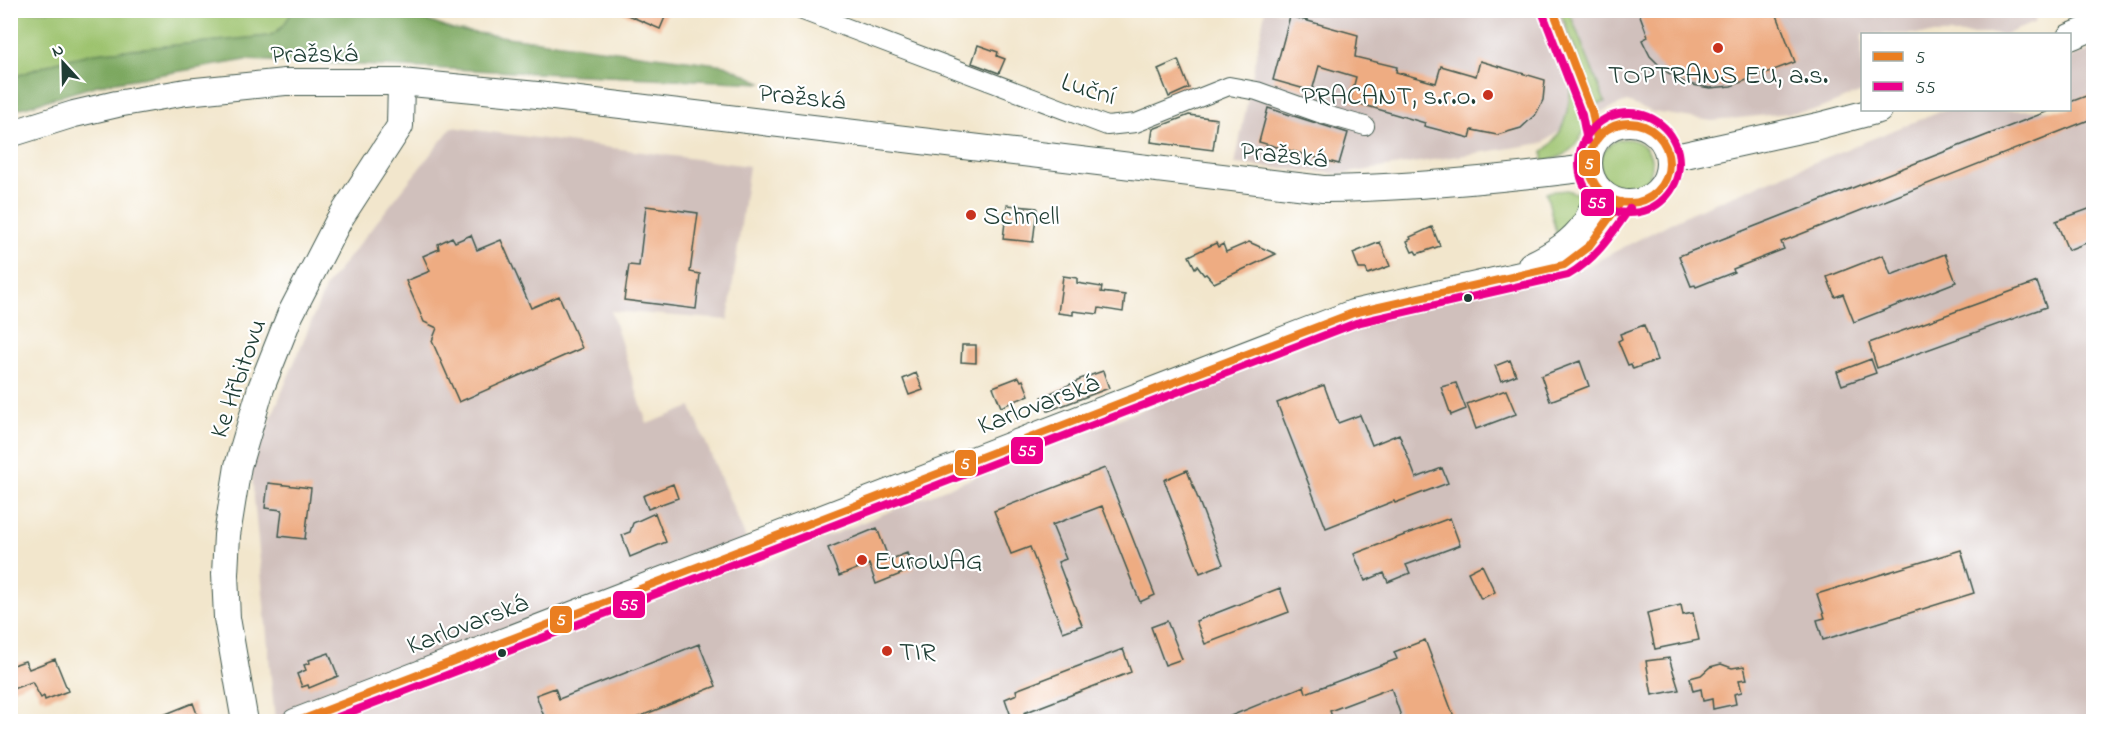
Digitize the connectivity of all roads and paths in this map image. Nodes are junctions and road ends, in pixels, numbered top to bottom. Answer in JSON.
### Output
{"nodes":[{"id":1,"x":800,"y":10,"type":"edge"},
{"id":2,"x":2094,"y":27,"type":"edge"},
{"id":3,"x":2071,"y":37,"type":"edge"},
{"id":4,"x":401,"y":82,"type":"junction"},
{"id":5,"x":1875,"y":111,"type":"edge"},
{"id":6,"x":1365,"y":126,"type":"dead end"},
{"id":7,"x":10,"y":134,"type":"edge"},
{"id":8,"x":1669,"y":156,"type":"junction"},
{"id":9,"x":1603,"y":187,"type":"junction"},
{"id":10,"x":245,"y":722,"type":"edge"},
{"id":11,"x":295,"y":722,"type":"edge"}],
"edges":[{"from":1,"to":6,"type":"street","name":"Luční"},
{"from":2,"to":3,"type":"main road"},
{"from":4,"to":7,"type":"main road","name":"Pražská"},
{"from":4,"to":9,"type":"main road","name":"Pražská"},
{"from":4,"to":10,"type":"main road","name":"Ke Hřbitovu"},
{"from":5,"to":8,"type":"main road"},
{"from":8,"to":9,"type":"main road","name":"Pražská"},
{"from":8,"to":9,"type":"main road"},
{"from":9,"to":11,"type":"main road","name":"Karlovarská"}]}
